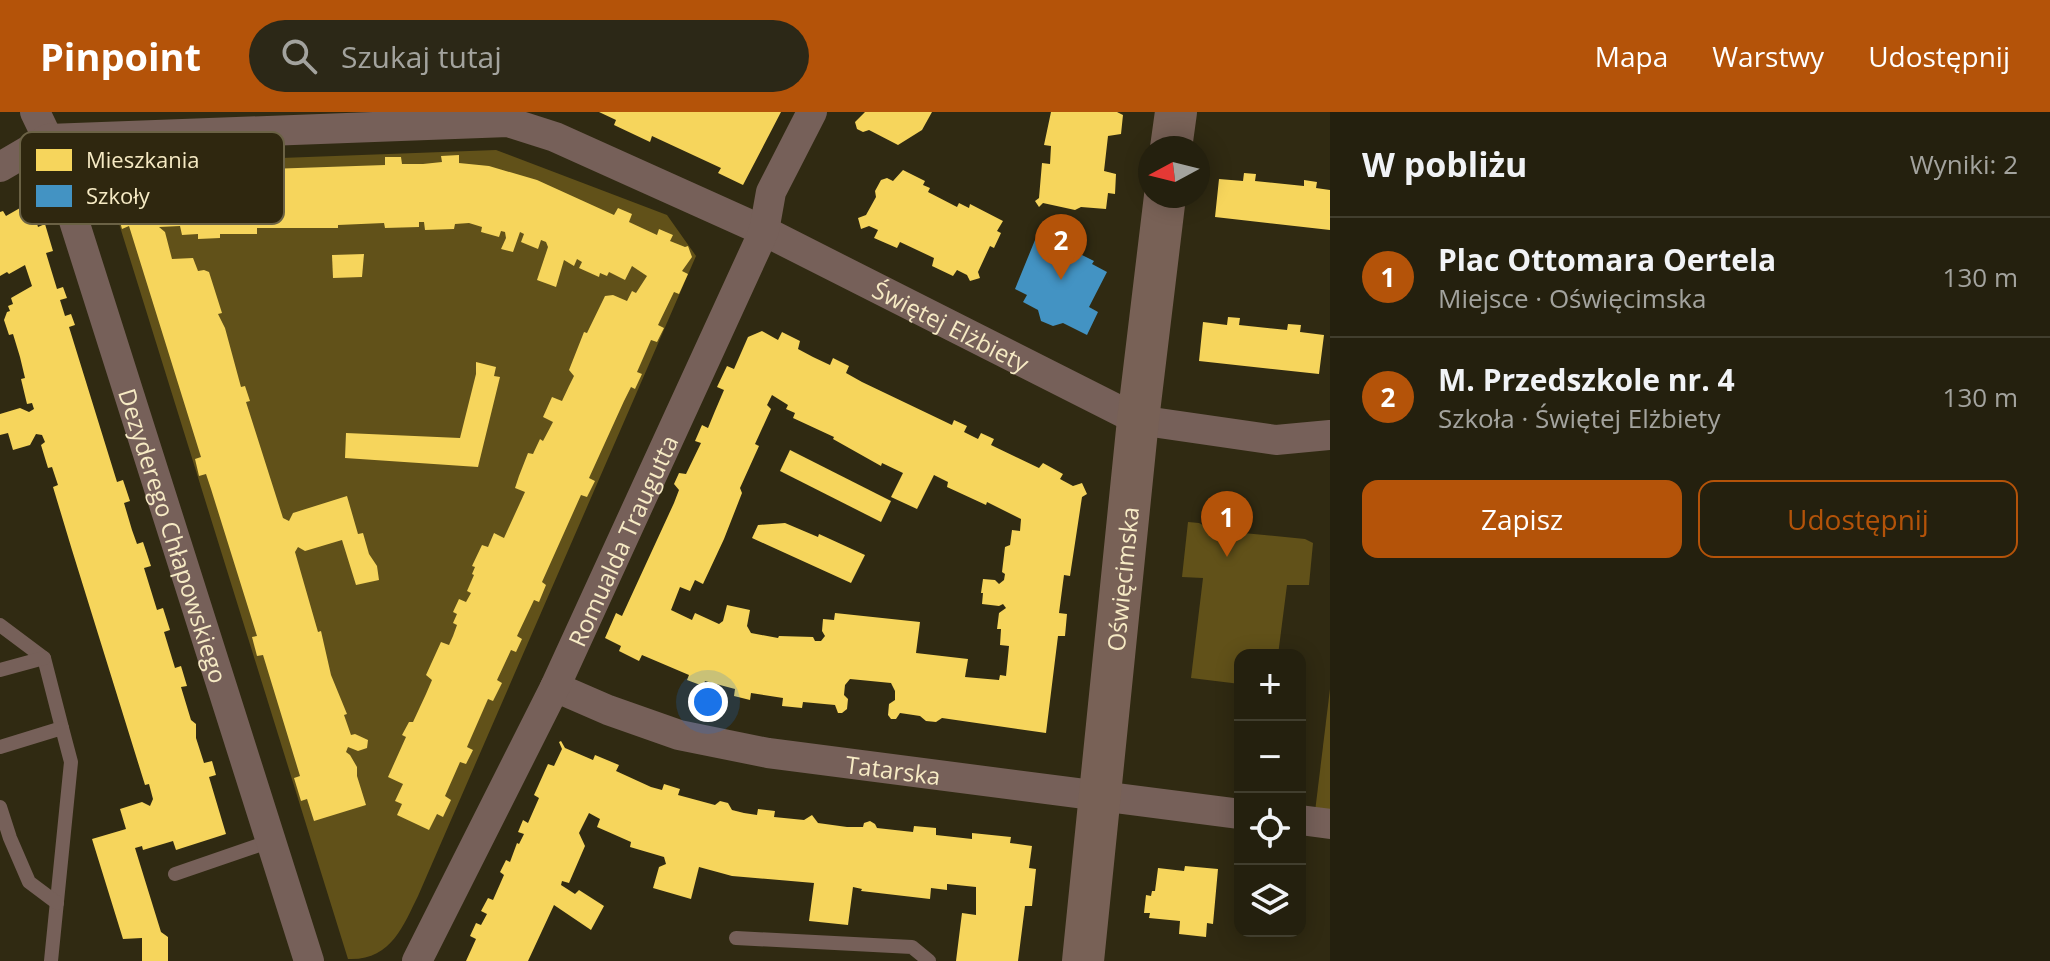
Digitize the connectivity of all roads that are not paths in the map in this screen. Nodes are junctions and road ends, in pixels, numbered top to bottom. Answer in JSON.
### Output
{"nodes":[{"id":1,"x":812,"y":112,"type":"edge"},
{"id":2,"x":1176,"y":112,"type":"edge"},
{"id":3,"x":41,"y":125,"type":"edge"},
{"id":4,"x":1173,"y":136,"type":"edge"},
{"id":5,"x":20,"y":147,"type":"edge"},
{"id":6,"x":0,"y":167,"type":"edge"},
{"id":7,"x":1164,"y":208,"type":"edge"},
{"id":8,"x":73,"y":224,"type":"edge"},
{"id":9,"x":764,"y":231,"type":"junction"},
{"id":10,"x":1138,"y":420,"type":"junction"},
{"id":11,"x":1330,"y":435,"type":"edge"},
{"id":12,"x":1,"y":623,"type":"edge"},
{"id":13,"x":44,"y":658,"type":"junction"},
{"id":14,"x":0,"y":670,"type":"edge"},
{"id":15,"x":555,"y":687,"type":"junction"},
{"id":16,"x":62,"y":728,"type":"junction"},
{"id":17,"x":0,"y":747,"type":"edge"},
{"id":18,"x":1099,"y":797,"type":"junction"},
{"id":19,"x":0,"y":807,"type":"edge"},
{"id":20,"x":1234,"y":813,"type":"edge"},
{"id":21,"x":1306,"y":821,"type":"edge"},
{"id":22,"x":1330,"y":824,"type":"edge"},
{"id":23,"x":271,"y":841,"type":"junction"},
{"id":24,"x":175,"y":874,"type":"dead end"},
{"id":25,"x":57,"y":903,"type":"junction"},
{"id":26,"x":736,"y":938,"type":"dead end"},
{"id":27,"x":51,"y":961,"type":"edge"},
{"id":28,"x":309,"y":961,"type":"edge"},
{"id":29,"x":417,"y":961,"type":"edge"},
{"id":30,"x":929,"y":961,"type":"edge"},
{"id":31,"x":1083,"y":961,"type":"edge"}],
"edges":[{"from":1,"to":9,"type":"street","name":"Romualda Traugutta"},
{"from":2,"to":4,"type":"street"},
{"from":3,"to":9,"type":"street","name":"Świętej Elżbiety"},
{"from":5,"to":6,"type":"street"},
{"from":7,"to":10,"type":"street","name":"Oświęcimska"},
{"from":8,"to":23,"type":"street","name":"Dezyderego Chłapowskiego"},
{"from":9,"to":10,"type":"street","name":"Świętej Elżbiety"},
{"from":9,"to":15,"type":"street","name":"Romualda Traugutta"},
{"from":10,"to":11,"type":"street","name":"Świętej Elżbiety"},
{"from":10,"to":18,"type":"street","name":"Oświęcimska"},
{"from":12,"to":13,"type":"lane"},
{"from":13,"to":14,"type":"lane"},
{"from":13,"to":16,"type":"lane"},
{"from":15,"to":18,"type":"street","name":"Tatarska"},
{"from":15,"to":29,"type":"street","name":"Romualda Traugutta"},
{"from":16,"to":17,"type":"lane"},
{"from":16,"to":25,"type":"lane"},
{"from":18,"to":20,"type":"street","name":"Tatarska"},
{"from":18,"to":31,"type":"street","name":"Oświęcimska"},
{"from":19,"to":25,"type":"lane"},
{"from":21,"to":22,"type":"street"},
{"from":23,"to":24,"type":"lane"},
{"from":23,"to":28,"type":"street","name":"Dezyderego Chłapowskiego"},
{"from":25,"to":27,"type":"lane"},
{"from":26,"to":30,"type":"lane"}]}
